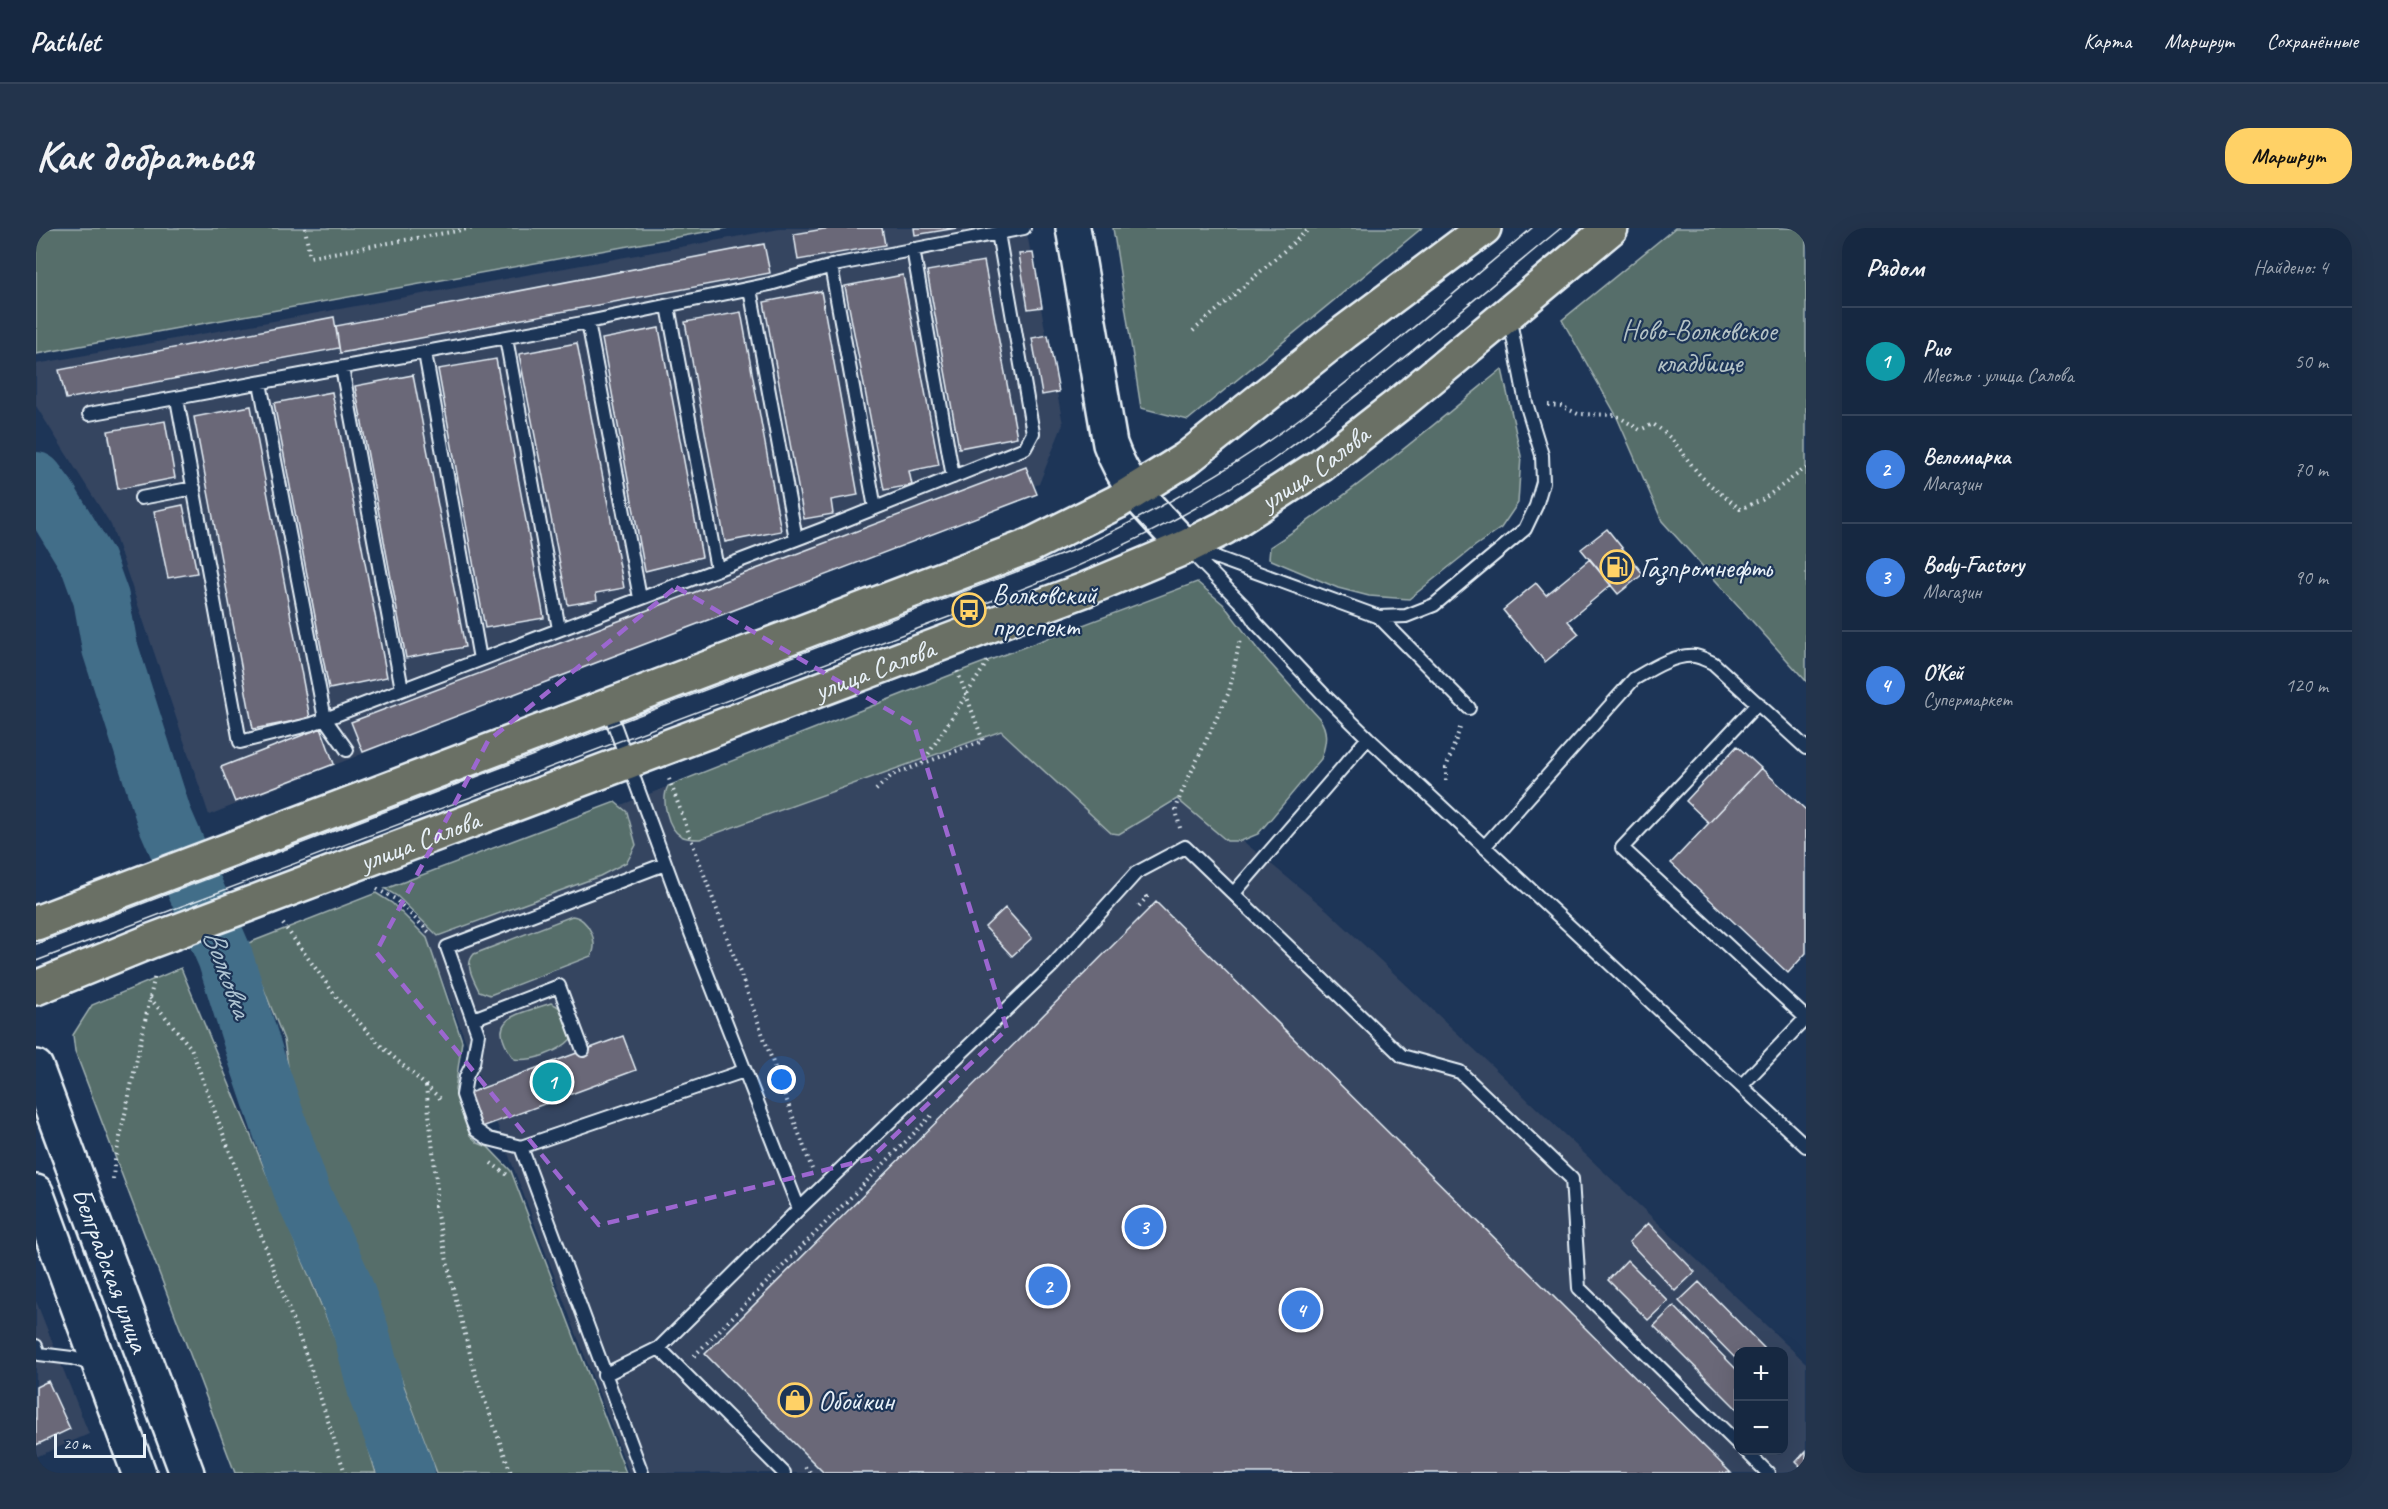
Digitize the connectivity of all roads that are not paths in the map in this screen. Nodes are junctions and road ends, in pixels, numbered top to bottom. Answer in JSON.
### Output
{"nodes":[{"id":1,"x":1024,"y":228,"type":"edge"},
{"id":2,"x":1074,"y":228,"type":"edge"},
{"id":3,"x":1484,"y":228,"type":"edge"},
{"id":4,"x":1611,"y":228,"type":"edge"},
{"id":5,"x":998,"y":233,"type":"junction"},
{"id":6,"x":913,"y":249,"type":"junction"},
{"id":7,"x":831,"y":266,"type":"junction"},
{"id":8,"x":750,"y":289,"type":"junction"},
{"id":9,"x":668,"y":306,"type":"junction"},
{"id":10,"x":1508,"y":312,"type":"junction"},
{"id":11,"x":588,"y":322,"type":"junction"},
{"id":12,"x":506,"y":338,"type":"junction"},
{"id":13,"x":425,"y":353,"type":"junction"},
{"id":14,"x":342,"y":368,"type":"junction"},
{"id":15,"x":260,"y":383,"type":"junction"},
{"id":16,"x":177,"y":399,"type":"junction"},
{"id":17,"x":89,"y":414,"type":"dead end"},
{"id":18,"x":953,"y":477,"type":"junction"},
{"id":19,"x":194,"y":488,"type":"junction"},
{"id":20,"x":1134,"y":492,"type":"junction"},
{"id":21,"x":141,"y":498,"type":"dead end"},
{"id":22,"x":875,"y":508,"type":"junction"},
{"id":23,"x":795,"y":539,"type":"junction"},
{"id":24,"x":1186,"y":547,"type":"junction"},
{"id":25,"x":717,"y":569,"type":"junction"},
{"id":26,"x":640,"y":598,"type":"junction"},
{"id":27,"x":1379,"y":617,"type":"junction"},
{"id":28,"x":559,"y":629,"type":"junction"},
{"id":29,"x":480,"y":659,"type":"junction"},
{"id":30,"x":402,"y":689,"type":"junction"},
{"id":31,"x":1758,"y":703,"type":"junction"},
{"id":32,"x":608,"y":707,"type":"junction"},
{"id":33,"x":1469,"y":708,"type":"road end"},
{"id":34,"x":324,"y":719,"type":"junction"},
{"id":35,"x":1368,"y":738,"type":"junction"},
{"id":36,"x":1806,"y":748,"type":"edge"},
{"id":37,"x":347,"y":750,"type":"dead end"},
{"id":38,"x":628,"y":762,"type":"junction"},
{"id":39,"x":1484,"y":847,"type":"junction"},
{"id":40,"x":665,"y":864,"type":"junction"},
{"id":41,"x":1234,"y":893,"type":"junction"},
{"id":42,"x":36,"y":923,"type":"edge"},
{"id":43,"x":36,"y":988,"type":"edge"},
{"id":44,"x":1806,"y":1018,"type":"edge"},
{"id":45,"x":473,"y":1020,"type":"junction"},
{"id":46,"x":583,"y":1050,"type":"dead end"},
{"id":47,"x":36,"y":1067,"type":"edge"},
{"id":48,"x":744,"y":1071,"type":"junction"},
{"id":49,"x":1741,"y":1086,"type":"junction"},
{"id":50,"x":1806,"y":1146,"type":"edge"},
{"id":51,"x":521,"y":1147,"type":"junction"},
{"id":52,"x":36,"y":1192,"type":"edge"},
{"id":53,"x":799,"y":1209,"type":"junction"},
{"id":54,"x":42,"y":1229,"type":"edge"},
{"id":55,"x":659,"y":1348,"type":"junction"},
{"id":56,"x":37,"y":1352,"type":"edge"},
{"id":57,"x":99,"y":1366,"type":"junction"},
{"id":58,"x":604,"y":1375,"type":"junction"},
{"id":59,"x":1734,"y":1440,"type":"edge"},
{"id":60,"x":1750,"y":1455,"type":"edge"},
{"id":61,"x":139,"y":1473,"type":"edge"},
{"id":62,"x":187,"y":1473,"type":"edge"},
{"id":63,"x":642,"y":1473,"type":"edge"},
{"id":64,"x":784,"y":1473,"type":"edge"},
{"id":65,"x":1768,"y":1473,"type":"edge"}],
"edges":[{"from":1,"to":5,"type":"lane"},
{"from":2,"to":20,"type":"street"},
{"from":3,"to":20,"type":"main road","name":"улица Салова"},
{"from":4,"to":10,"type":"main road","name":"улица Салова"},
{"from":5,"to":6,"type":"lane"},
{"from":5,"to":18,"type":"lane"},
{"from":6,"to":7,"type":"lane"},
{"from":6,"to":18,"type":"lane"},
{"from":7,"to":8,"type":"lane"},
{"from":7,"to":22,"type":"lane"},
{"from":8,"to":9,"type":"lane"},
{"from":8,"to":23,"type":"lane"},
{"from":9,"to":11,"type":"lane"},
{"from":9,"to":25,"type":"lane"},
{"from":10,"to":24,"type":"main road","name":"улица Салова"},
{"from":10,"to":27,"type":"lane"},
{"from":11,"to":12,"type":"lane"},
{"from":11,"to":26,"type":"lane"},
{"from":12,"to":13,"type":"lane"},
{"from":12,"to":28,"type":"lane"},
{"from":13,"to":14,"type":"lane"},
{"from":13,"to":29,"type":"lane"},
{"from":14,"to":15,"type":"lane"},
{"from":14,"to":30,"type":"lane"},
{"from":15,"to":16,"type":"lane"},
{"from":15,"to":34,"type":"lane"},
{"from":16,"to":17,"type":"lane"},
{"from":16,"to":19,"type":"lane"},
{"from":18,"to":22,"type":"lane"},
{"from":19,"to":21,"type":"lane"},
{"from":19,"to":34,"type":"lane"},
{"from":20,"to":24,"type":"street"},
{"from":20,"to":32,"type":"main road","name":"улица Салова"},
{"from":22,"to":23,"type":"lane"},
{"from":23,"to":25,"type":"lane"},
{"from":24,"to":27,"type":"lane"},
{"from":24,"to":35,"type":"lane"},
{"from":24,"to":38,"type":"main road","name":"улица Салова"},
{"from":25,"to":26,"type":"lane"},
{"from":26,"to":28,"type":"lane"},
{"from":27,"to":33,"type":"lane"},
{"from":28,"to":29,"type":"lane"},
{"from":29,"to":30,"type":"lane"},
{"from":30,"to":34,"type":"lane"},
{"from":31,"to":36,"type":"lane"},
{"from":31,"to":39,"type":"lane"},
{"from":31,"to":44,"type":"lane"},
{"from":32,"to":38,"type":"lane"},
{"from":32,"to":42,"type":"main road","name":"улица Салова"},
{"from":34,"to":37,"type":"lane"},
{"from":35,"to":39,"type":"lane"},
{"from":35,"to":41,"type":"lane"},
{"from":38,"to":40,"type":"lane"},
{"from":38,"to":43,"type":"main road","name":"улица Салова"},
{"from":39,"to":49,"type":"lane"},
{"from":40,"to":45,"type":"lane"},
{"from":40,"to":48,"type":"lane"},
{"from":41,"to":53,"type":"lane"},
{"from":41,"to":59,"type":"lane"},
{"from":44,"to":49,"type":"lane"},
{"from":45,"to":46,"type":"lane"},
{"from":45,"to":51,"type":"lane"},
{"from":47,"to":62,"type":"street","name":"Белградская улица"},
{"from":48,"to":51,"type":"lane"},
{"from":48,"to":53,"type":"lane"},
{"from":49,"to":50,"type":"lane"},
{"from":51,"to":58,"type":"lane"},
{"from":52,"to":54,"type":"street","name":"Белградская улица"},
{"from":53,"to":55,"type":"lane"},
{"from":54,"to":57,"type":"street","name":"Белградская улица"},
{"from":55,"to":58,"type":"lane"},
{"from":55,"to":64,"type":"lane"},
{"from":56,"to":57,"type":"lane"},
{"from":57,"to":61,"type":"street","name":"Белградская улица"},
{"from":58,"to":63,"type":"lane"},
{"from":60,"to":65,"type":"lane"}]}
